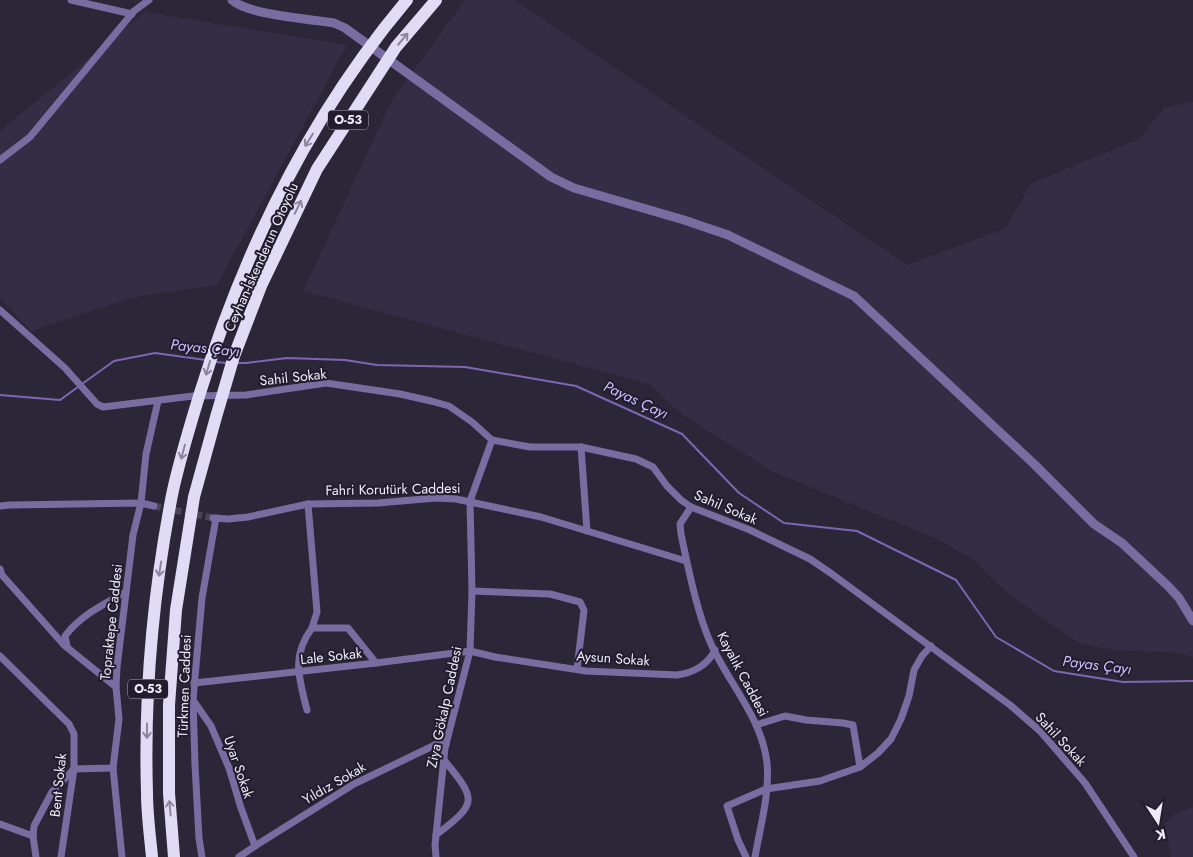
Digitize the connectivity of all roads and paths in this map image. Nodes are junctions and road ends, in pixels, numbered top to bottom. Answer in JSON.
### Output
{"nodes":[{"id":1,"x":71,"y":0,"type":"edge"},
{"id":2,"x":149,"y":0,"type":"edge"},
{"id":3,"x":232,"y":0,"type":"edge"},
{"id":4,"x":397,"y":0,"type":"edge"},
{"id":5,"x":407,"y":0,"type":"edge"},
{"id":6,"x":436,"y":0,"type":"edge"},
{"id":7,"x":132,"y":14,"type":"junction"},
{"id":8,"x":327,"y":111,"type":"junction"},
{"id":9,"x":0,"y":160,"type":"edge"},
{"id":10,"x":0,"y":310,"type":"edge"},
{"id":11,"x":158,"y":401,"type":"junction"},
{"id":12,"x":492,"y":440,"type":"junction"},
{"id":13,"x":581,"y":447,"type":"junction"},
{"id":14,"x":470,"y":501,"type":"junction"},
{"id":15,"x":141,"y":503,"type":"junction"},
{"id":16,"x":308,"y":504,"type":"junction"},
{"id":17,"x":0,"y":506,"type":"edge"},
{"id":18,"x":154,"y":506,"type":"tunnel mouth"},
{"id":19,"x":690,"y":507,"type":"junction"},
{"id":20,"x":214,"y":518,"type":"joint"},
{"id":21,"x":586,"y":531,"type":"junction"},
{"id":22,"x":686,"y":561,"type":"junction"},
{"id":23,"x":0,"y":569,"type":"edge"},
{"id":24,"x":472,"y":591,"type":"junction"},
{"id":25,"x":126,"y":592,"type":"junction"},
{"id":26,"x":1193,"y":621,"type":"edge"},
{"id":27,"x":312,"y":628,"type":"junction"},
{"id":28,"x":67,"y":646,"type":"junction"},
{"id":29,"x":931,"y":646,"type":"junction"},
{"id":30,"x":714,"y":650,"type":"junction"},
{"id":31,"x":470,"y":651,"type":"junction"},
{"id":32,"x":0,"y":656,"type":"edge"},
{"id":33,"x":376,"y":664,"type":"junction"},
{"id":34,"x":577,"y":669,"type":"junction"},
{"id":35,"x":298,"y":672,"type":"junction"},
{"id":36,"x":194,"y":683,"type":"junction"},
{"id":37,"x":116,"y":687,"type":"junction"},
{"id":38,"x":193,"y":700,"type":"junction"},
{"id":39,"x":307,"y":710,"type":"dead end"},
{"id":40,"x":756,"y":725,"type":"junction"},
{"id":41,"x":446,"y":745,"type":"junction"},
{"id":42,"x":444,"y":760,"type":"junction"},
{"id":43,"x":860,"y":767,"type":"junction"},
{"id":44,"x":113,"y":768,"type":"junction"},
{"id":45,"x":74,"y":769,"type":"junction"},
{"id":46,"x":766,"y":789,"type":"junction"},
{"id":47,"x":0,"y":824,"type":"edge"},
{"id":48,"x":33,"y":836,"type":"junction"},
{"id":49,"x":436,"y":836,"type":"junction"},
{"id":50,"x":255,"y":846,"type":"junction"},
{"id":51,"x":36,"y":857,"type":"edge"},
{"id":52,"x":61,"y":857,"type":"edge"},
{"id":53,"x":122,"y":857,"type":"edge"},
{"id":54,"x":152,"y":857,"type":"edge"},
{"id":55,"x":174,"y":857,"type":"edge"},
{"id":56,"x":202,"y":857,"type":"edge"},
{"id":57,"x":239,"y":857,"type":"edge"},
{"id":58,"x":436,"y":857,"type":"edge"},
{"id":59,"x":746,"y":857,"type":"edge"},
{"id":60,"x":755,"y":857,"type":"edge"},
{"id":61,"x":1134,"y":857,"type":"edge"}],
"edges":[{"from":1,"to":7,"type":"street"},
{"from":2,"to":7,"type":"street"},
{"from":3,"to":26,"type":"street"},
{"from":4,"to":8,"type":"highway"},
{"from":5,"to":8,"type":"highway","name":"Ceyhan-İskenderun Otoyolu","number":"O-53"},
{"from":55,"to":6,"type":"highway","name":"Ceyhan-İskenderun Otoyolu","number":"O-53","one_way":true},
{"from":7,"to":9,"type":"street"},
{"from":8,"to":54,"type":"highway","name":"Ceyhan-İskenderun Otoyolu","number":"O-53","one_way":true},
{"from":10,"to":11,"type":"street","name":"Sahil Sokak"},
{"from":11,"to":12,"type":"street","name":"Sahil Sokak"},
{"from":11,"to":15,"type":"street","name":"Topraktepe Caddesi"},
{"from":12,"to":13,"type":"street","name":"Sahil Sokak"},
{"from":12,"to":14,"type":"street"},
{"from":13,"to":19,"type":"street","name":"Sahil Sokak"},
{"from":13,"to":21,"type":"street"},
{"from":14,"to":16,"type":"street","name":"Fahri Korutürk Caddesi"},
{"from":14,"to":21,"type":"street","name":"Fahri Korutürk Caddesi"},
{"from":14,"to":24,"type":"street","name":"Ziya Gökalp Caddesi"},
{"from":15,"to":17,"type":"street"},
{"from":15,"to":18,"type":"street"},
{"from":15,"to":25,"type":"street","name":"Topraktepe Caddesi"},
{"from":16,"to":20,"type":"street","name":"Fahri Korutürk Caddesi"},
{"from":16,"to":27,"type":"street"},
{"from":19,"to":22,"type":"street","name":"Kayalık Caddesi"},
{"from":19,"to":29,"type":"street","name":"Sahil Sokak"},
{"from":20,"to":36,"type":"street","name":"Türkmen Caddesi"},
{"from":21,"to":22,"type":"street","name":"Fahri Korutürk Caddesi"},
{"from":22,"to":30,"type":"street","name":"Kayalık Caddesi"},
{"from":23,"to":28,"type":"street"},
{"from":24,"to":31,"type":"street","name":"Ziya Gökalp Caddesi"},
{"from":24,"to":34,"type":"street"},
{"from":25,"to":28,"type":"street"},
{"from":25,"to":37,"type":"street","name":"Topraktepe Caddesi"},
{"from":27,"to":33,"type":"street"},
{"from":27,"to":35,"type":"street"},
{"from":28,"to":37,"type":"street"},
{"from":29,"to":43,"type":"street"},
{"from":29,"to":61,"type":"street","name":"Sahil Sokak"},
{"from":30,"to":34,"type":"street","name":"Aysun Sokak"},
{"from":30,"to":40,"type":"street","name":"Kayalık Caddesi"},
{"from":31,"to":33,"type":"street","name":"Lale Sokak"},
{"from":31,"to":34,"type":"street","name":"Aysun Sokak"},
{"from":31,"to":41,"type":"street","name":"Ziya Gökalp Caddesi"},
{"from":32,"to":45,"type":"street","name":"Bent Sokak"},
{"from":33,"to":35,"type":"street","name":"Lale Sokak"},
{"from":35,"to":36,"type":"street","name":"Lale Sokak"},
{"from":35,"to":39,"type":"street"},
{"from":36,"to":38,"type":"street","name":"Türkmen Caddesi"},
{"from":37,"to":44,"type":"street","name":"Topraktepe Caddesi"},
{"from":38,"to":50,"type":"street","name":"Uyar Sokak"},
{"from":38,"to":56,"type":"street","name":"Türkmen Caddesi"},
{"from":40,"to":43,"type":"street"},
{"from":40,"to":46,"type":"street","name":"Kayalık Caddesi"},
{"from":41,"to":42,"type":"street","name":"Ziya Gökalp Caddesi"},
{"from":41,"to":50,"type":"street","name":"Yıldız Sokak"},
{"from":42,"to":49,"type":"street","name":"Ziya Gökalp Caddesi"},
{"from":42,"to":49,"type":"street"},
{"from":43,"to":46,"type":"street"},
{"from":44,"to":45,"type":"street"},
{"from":44,"to":53,"type":"street","name":"Topraktepe Caddesi"},
{"from":45,"to":48,"type":"street"},
{"from":45,"to":52,"type":"street","name":"Bent Sokak"},
{"from":46,"to":59,"type":"street"},
{"from":46,"to":60,"type":"street","name":"Kayalık Caddesi"},
{"from":47,"to":48,"type":"street"},
{"from":48,"to":51,"type":"street"},
{"from":49,"to":58,"type":"street","name":"Ziya Gökalp Caddesi"},
{"from":50,"to":57,"type":"street","name":"Yıldız Sokak"}]}
